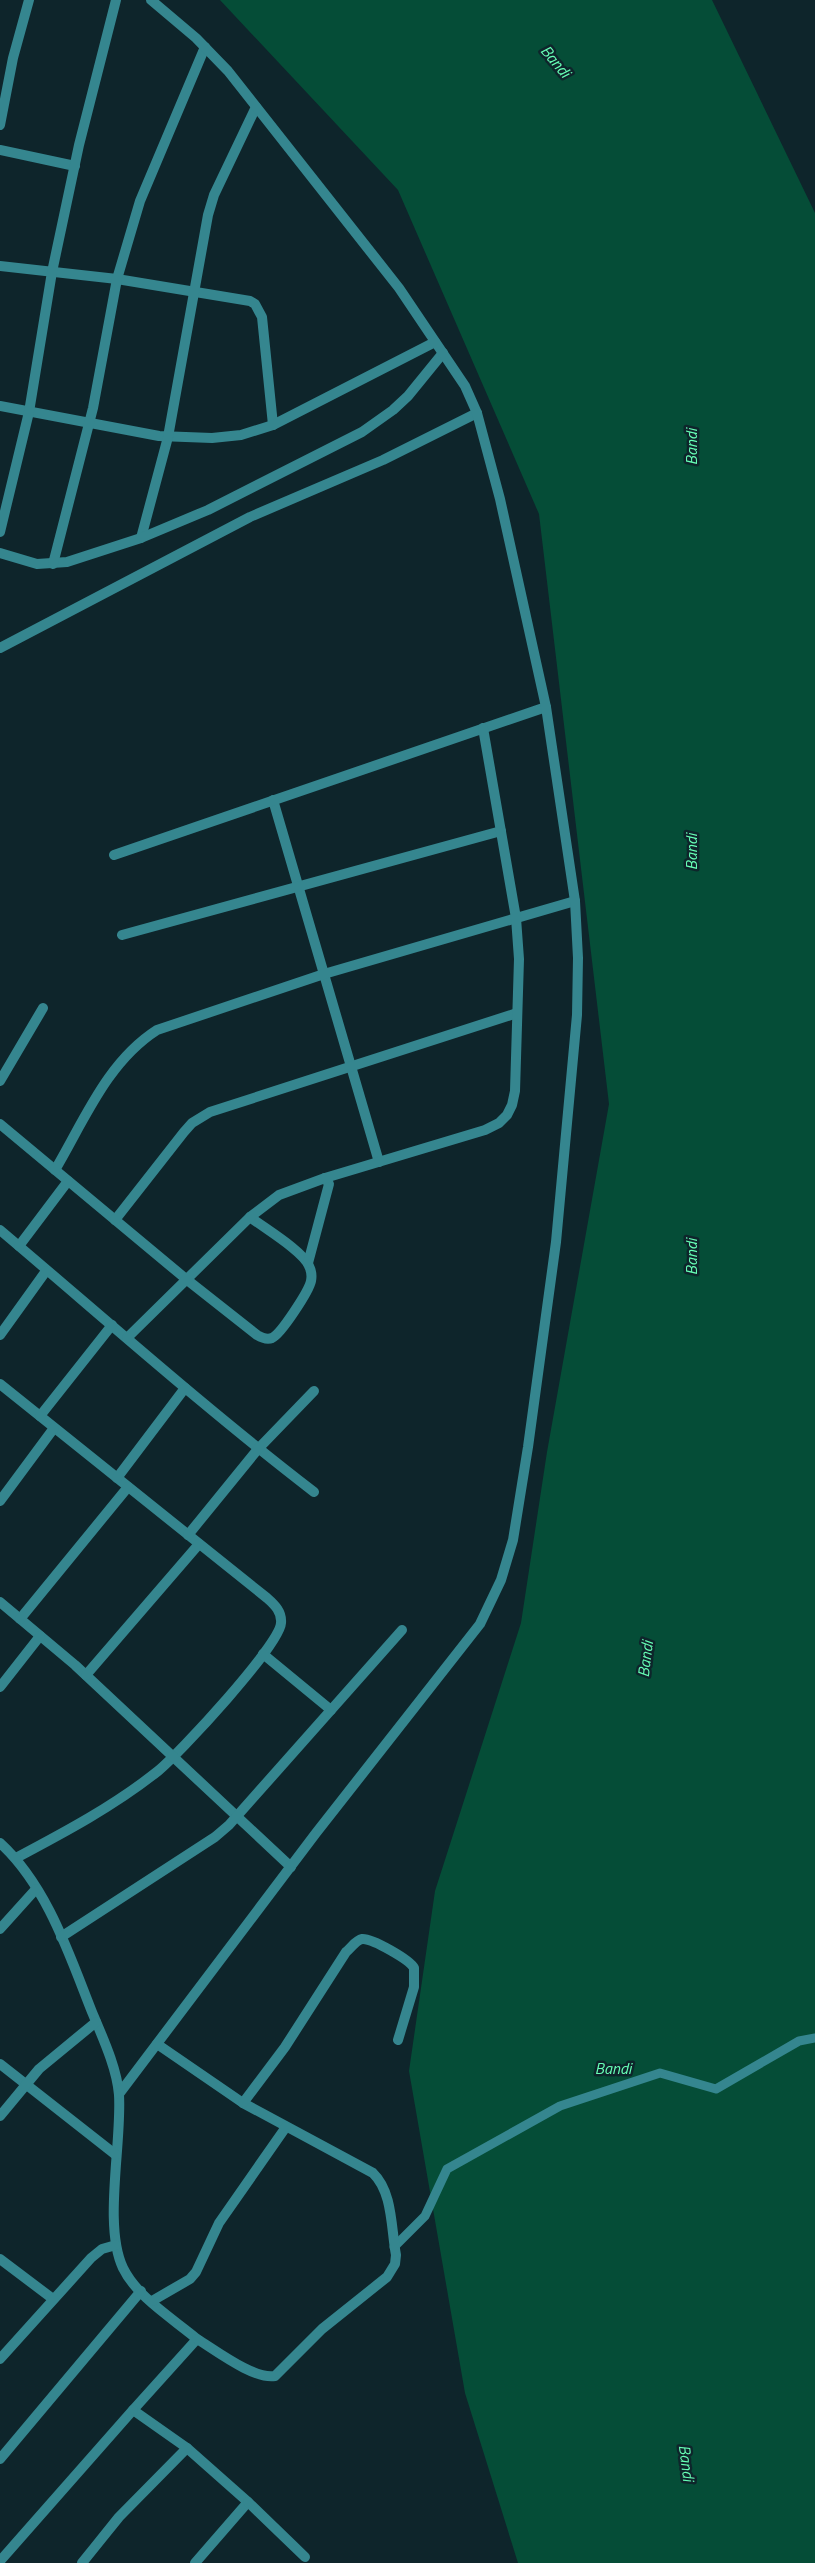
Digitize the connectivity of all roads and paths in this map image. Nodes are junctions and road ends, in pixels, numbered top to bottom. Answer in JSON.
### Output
{"nodes":[{"id":1,"x":29,"y":0,"type":"edge"},
{"id":2,"x":116,"y":0,"type":"edge"},
{"id":3,"x":152,"y":0,"type":"edge"},
{"id":4,"x":205,"y":47,"type":"junction"},
{"id":5,"x":256,"y":106,"type":"junction"},
{"id":6,"x":0,"y":125,"type":"edge"},
{"id":7,"x":0,"y":150,"type":"edge"},
{"id":8,"x":75,"y":166,"type":"junction"},
{"id":9,"x":0,"y":266,"type":"edge"},
{"id":10,"x":52,"y":272,"type":"junction"},
{"id":11,"x":117,"y":278,"type":"junction"},
{"id":12,"x":193,"y":292,"type":"junction"},
{"id":13,"x":435,"y":342,"type":"junction"},
{"id":14,"x":443,"y":353,"type":"junction"},
{"id":15,"x":0,"y":406,"type":"edge"},
{"id":16,"x":29,"y":412,"type":"junction"},
{"id":17,"x":477,"y":413,"type":"junction"},
{"id":18,"x":89,"y":423,"type":"junction"},
{"id":19,"x":273,"y":425,"type":"junction"},
{"id":20,"x":168,"y":437,"type":"junction"},
{"id":21,"x":0,"y":532,"type":"edge"},
{"id":22,"x":141,"y":538,"type":"junction"},
{"id":23,"x":0,"y":552,"type":"edge"},
{"id":24,"x":53,"y":564,"type":"junction"},
{"id":25,"x":0,"y":648,"type":"edge"},
{"id":26,"x":546,"y":707,"type":"junction"},
{"id":27,"x":483,"y":728,"type":"junction"},
{"id":28,"x":273,"y":800,"type":"junction"},
{"id":29,"x":501,"y":831,"type":"junction"},
{"id":30,"x":114,"y":855,"type":"dead end"},
{"id":31,"x":298,"y":888,"type":"junction"},
{"id":32,"x":575,"y":901,"type":"junction"},
{"id":33,"x":516,"y":918,"type":"junction"},
{"id":34,"x":122,"y":935,"type":"dead end"},
{"id":35,"x":324,"y":974,"type":"junction"},
{"id":36,"x":44,"y":1008,"type":"dead end"},
{"id":37,"x":517,"y":1013,"type":"junction"},
{"id":38,"x":351,"y":1066,"type":"junction"},
{"id":39,"x":0,"y":1081,"type":"edge"},
{"id":40,"x":0,"y":1124,"type":"edge"},
{"id":41,"x":379,"y":1162,"type":"junction"},
{"id":42,"x":55,"y":1170,"type":"junction"},
{"id":43,"x":325,"y":1178,"type":"junction"},
{"id":44,"x":68,"y":1181,"type":"junction"},
{"id":45,"x":250,"y":1217,"type":"junction"},
{"id":46,"x":115,"y":1220,"type":"junction"},
{"id":47,"x":0,"y":1230,"type":"edge"},
{"id":48,"x":19,"y":1246,"type":"junction"},
{"id":49,"x":308,"y":1263,"type":"junction"},
{"id":50,"x":46,"y":1271,"type":"junction"},
{"id":51,"x":186,"y":1279,"type":"junction"},
{"id":52,"x":112,"y":1325,"type":"junction"},
{"id":53,"x":0,"y":1335,"type":"edge"},
{"id":54,"x":127,"y":1338,"type":"junction"},
{"id":55,"x":0,"y":1384,"type":"edge"},
{"id":56,"x":185,"y":1388,"type":"junction"},
{"id":57,"x":314,"y":1391,"type":"dead end"},
{"id":58,"x":40,"y":1416,"type":"junction"},
{"id":59,"x":54,"y":1428,"type":"junction"},
{"id":60,"x":258,"y":1449,"type":"junction"},
{"id":61,"x":117,"y":1478,"type":"junction"},
{"id":62,"x":128,"y":1487,"type":"junction"},
{"id":63,"x":314,"y":1492,"type":"dead end"},
{"id":64,"x":0,"y":1501,"type":"edge"},
{"id":65,"x":188,"y":1535,"type":"junction"},
{"id":66,"x":199,"y":1544,"type":"junction"},
{"id":67,"x":0,"y":1602,"type":"edge"},
{"id":68,"x":20,"y":1618,"type":"junction"},
{"id":69,"x":402,"y":1630,"type":"dead end"},
{"id":70,"x":40,"y":1636,"type":"junction"},
{"id":71,"x":264,"y":1654,"type":"junction"},
{"id":72,"x":86,"y":1675,"type":"junction"},
{"id":73,"x":0,"y":1687,"type":"edge"},
{"id":74,"x":331,"y":1710,"type":"junction"},
{"id":75,"x":174,"y":1756,"type":"junction"},
{"id":76,"x":237,"y":1817,"type":"junction"},
{"id":77,"x":0,"y":1843,"type":"edge"},
{"id":78,"x":16,"y":1858,"type":"junction"},
{"id":79,"x":291,"y":1867,"type":"junction"},
{"id":80,"x":36,"y":1889,"type":"junction"},
{"id":81,"x":0,"y":1929,"type":"edge"},
{"id":82,"x":61,"y":1937,"type":"junction"},
{"id":83,"x":96,"y":2022,"type":"junction"},
{"id":84,"x":815,"y":2038,"type":"edge"},
{"id":85,"x":398,"y":2040,"type":"dead end"},
{"id":86,"x":157,"y":2044,"type":"junction"},
{"id":87,"x":0,"y":2064,"type":"edge"},
{"id":88,"x":26,"y":2084,"type":"junction"},
{"id":89,"x":118,"y":2094,"type":"junction"},
{"id":90,"x":243,"y":2103,"type":"junction"},
{"id":91,"x":0,"y":2116,"type":"edge"},
{"id":92,"x":286,"y":2127,"type":"junction"},
{"id":93,"x":116,"y":2155,"type":"junction"},
{"id":94,"x":116,"y":2245,"type":"junction"},
{"id":95,"x":394,"y":2247,"type":"junction"},
{"id":96,"x":0,"y":2259,"type":"edge"},
{"id":97,"x":141,"y":2291,"type":"junction"},
{"id":98,"x":53,"y":2299,"type":"junction"},
{"id":99,"x":152,"y":2302,"type":"junction"},
{"id":100,"x":197,"y":2339,"type":"junction"},
{"id":101,"x":0,"y":2359,"type":"edge"},
{"id":102,"x":133,"y":2410,"type":"junction"},
{"id":103,"x":187,"y":2448,"type":"junction"},
{"id":104,"x":0,"y":2458,"type":"edge"},
{"id":105,"x":248,"y":2502,"type":"junction"},
{"id":106,"x":305,"y":2558,"type":"dead end"},
{"id":107,"x":0,"y":2561,"type":"edge"},
{"id":108,"x":82,"y":2563,"type":"edge"},
{"id":109,"x":195,"y":2563,"type":"edge"}],
"edges":[{"from":1,"to":6,"type":"street"},
{"from":2,"to":8,"type":"street"},
{"from":3,"to":4,"type":"street"},
{"from":4,"to":5,"type":"street"},
{"from":4,"to":11,"type":"street"},
{"from":5,"to":12,"type":"street"},
{"from":5,"to":13,"type":"street"},
{"from":7,"to":8,"type":"street"},
{"from":8,"to":10,"type":"street"},
{"from":9,"to":10,"type":"street"},
{"from":10,"to":11,"type":"street"},
{"from":10,"to":16,"type":"street"},
{"from":11,"to":12,"type":"street"},
{"from":11,"to":18,"type":"street"},
{"from":12,"to":19,"type":"street"},
{"from":12,"to":20,"type":"street"},
{"from":13,"to":14,"type":"street"},
{"from":13,"to":19,"type":"street"},
{"from":14,"to":17,"type":"street"},
{"from":14,"to":22,"type":"street"},
{"from":15,"to":16,"type":"street"},
{"from":16,"to":18,"type":"street"},
{"from":16,"to":21,"type":"street"},
{"from":17,"to":25,"type":"street"},
{"from":17,"to":26,"type":"street"},
{"from":18,"to":20,"type":"street"},
{"from":18,"to":24,"type":"street"},
{"from":19,"to":20,"type":"street"},
{"from":20,"to":22,"type":"street"},
{"from":22,"to":24,"type":"street"},
{"from":23,"to":24,"type":"street"},
{"from":26,"to":27,"type":"street"},
{"from":26,"to":32,"type":"street"},
{"from":27,"to":28,"type":"street"},
{"from":27,"to":29,"type":"street"},
{"from":28,"to":30,"type":"street"},
{"from":28,"to":31,"type":"street"},
{"from":29,"to":31,"type":"street"},
{"from":29,"to":33,"type":"street"},
{"from":31,"to":34,"type":"street"},
{"from":31,"to":35,"type":"street"},
{"from":32,"to":33,"type":"street"},
{"from":32,"to":79,"type":"street"},
{"from":33,"to":35,"type":"street"},
{"from":33,"to":37,"type":"street"},
{"from":35,"to":38,"type":"street"},
{"from":35,"to":42,"type":"street"},
{"from":36,"to":39,"type":"street"},
{"from":37,"to":38,"type":"street"},
{"from":37,"to":41,"type":"street"},
{"from":38,"to":41,"type":"street"},
{"from":38,"to":46,"type":"street"},
{"from":40,"to":42,"type":"street"},
{"from":41,"to":43,"type":"street"},
{"from":42,"to":44,"type":"street"},
{"from":43,"to":45,"type":"street"},
{"from":43,"to":49,"type":"street"},
{"from":44,"to":46,"type":"street"},
{"from":44,"to":48,"type":"street"},
{"from":45,"to":49,"type":"street"},
{"from":45,"to":51,"type":"street"},
{"from":46,"to":51,"type":"street"},
{"from":47,"to":48,"type":"street"},
{"from":48,"to":50,"type":"street"},
{"from":49,"to":51,"type":"street"},
{"from":50,"to":52,"type":"street"},
{"from":50,"to":53,"type":"street"},
{"from":51,"to":54,"type":"street"},
{"from":52,"to":54,"type":"street"},
{"from":52,"to":58,"type":"street"},
{"from":54,"to":56,"type":"street"},
{"from":55,"to":58,"type":"street"},
{"from":56,"to":60,"type":"street"},
{"from":56,"to":61,"type":"street"},
{"from":57,"to":60,"type":"street"},
{"from":58,"to":59,"type":"street"},
{"from":59,"to":61,"type":"street"},
{"from":59,"to":64,"type":"street"},
{"from":60,"to":63,"type":"street"},
{"from":60,"to":65,"type":"street"},
{"from":61,"to":62,"type":"street"},
{"from":62,"to":65,"type":"street"},
{"from":62,"to":68,"type":"street"},
{"from":65,"to":66,"type":"street"},
{"from":66,"to":71,"type":"street"},
{"from":66,"to":72,"type":"street"},
{"from":67,"to":68,"type":"street"},
{"from":68,"to":70,"type":"street"},
{"from":69,"to":74,"type":"street"},
{"from":70,"to":72,"type":"street"},
{"from":70,"to":73,"type":"street"},
{"from":71,"to":74,"type":"street"},
{"from":71,"to":75,"type":"street"},
{"from":72,"to":75,"type":"street"},
{"from":74,"to":76,"type":"street"},
{"from":75,"to":76,"type":"street"},
{"from":75,"to":78,"type":"street"},
{"from":76,"to":79,"type":"street"},
{"from":76,"to":82,"type":"street"},
{"from":77,"to":78,"type":"street"},
{"from":78,"to":80,"type":"street"},
{"from":79,"to":86,"type":"street"},
{"from":80,"to":81,"type":"street"},
{"from":80,"to":82,"type":"street"},
{"from":82,"to":83,"type":"street"},
{"from":83,"to":88,"type":"street"},
{"from":83,"to":89,"type":"street"},
{"from":84,"to":95,"type":"lane"},
{"from":85,"to":90,"type":"street"},
{"from":86,"to":89,"type":"street"},
{"from":86,"to":90,"type":"street"},
{"from":87,"to":88,"type":"street"},
{"from":88,"to":91,"type":"street"},
{"from":88,"to":93,"type":"street"},
{"from":89,"to":93,"type":"street"},
{"from":90,"to":92,"type":"street"},
{"from":92,"to":95,"type":"street"},
{"from":92,"to":99,"type":"street"},
{"from":93,"to":94,"type":"street"},
{"from":94,"to":97,"type":"street"},
{"from":94,"to":98,"type":"street"},
{"from":95,"to":100,"type":"street"},
{"from":96,"to":98,"type":"street"},
{"from":97,"to":99,"type":"street"},
{"from":97,"to":104,"type":"street"},
{"from":98,"to":101,"type":"street"},
{"from":99,"to":100,"type":"street"},
{"from":100,"to":102,"type":"street"},
{"from":102,"to":103,"type":"street"},
{"from":102,"to":107,"type":"street"},
{"from":103,"to":105,"type":"street"},
{"from":103,"to":108,"type":"street"},
{"from":105,"to":106,"type":"street"},
{"from":105,"to":109,"type":"street"}]}
